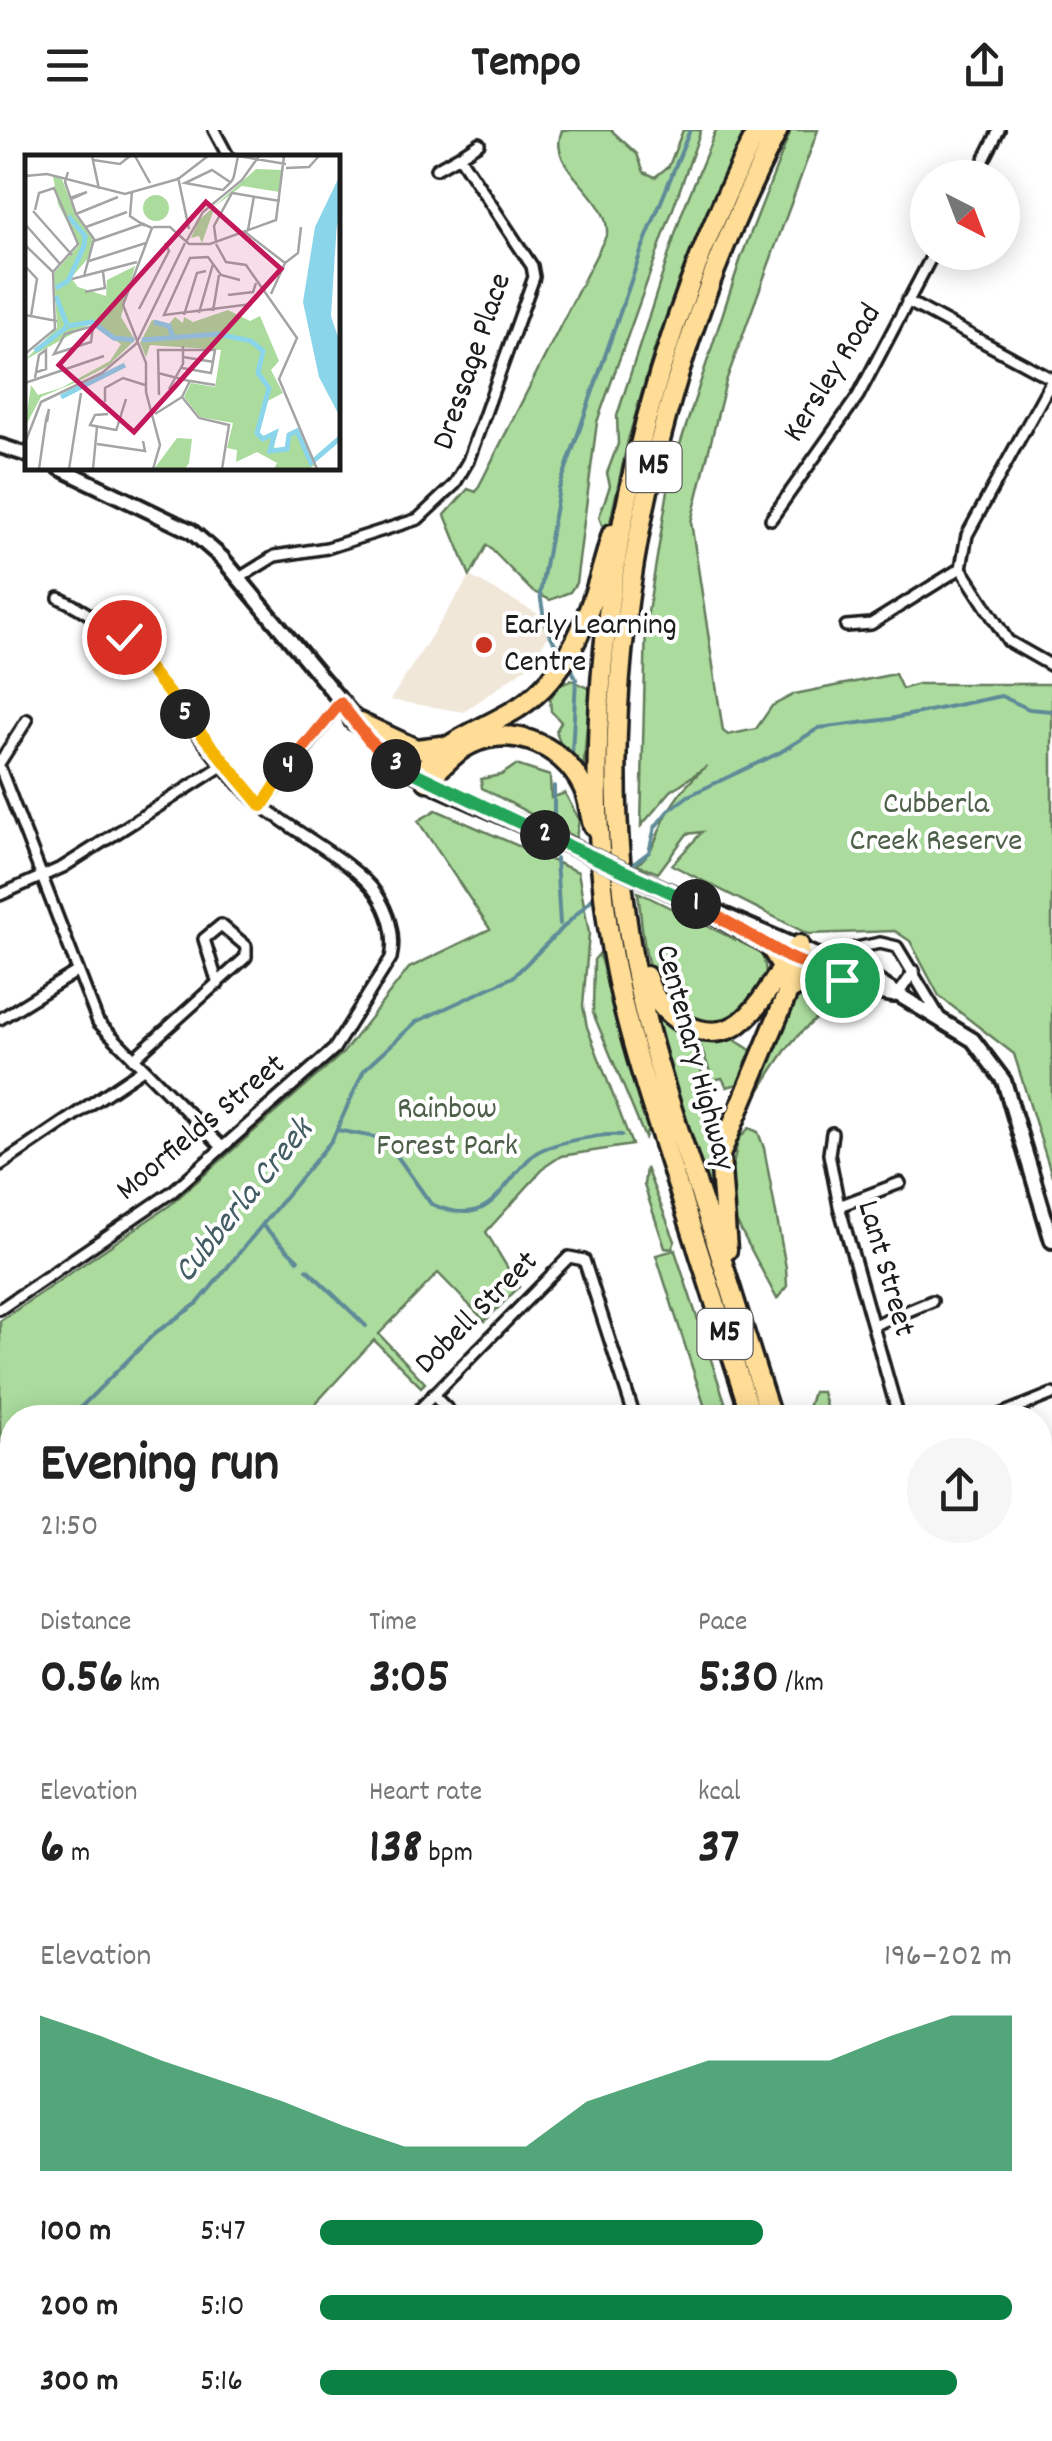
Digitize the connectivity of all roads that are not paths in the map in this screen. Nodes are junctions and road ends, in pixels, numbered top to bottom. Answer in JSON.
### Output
{"nodes":[{"id":1,"x":214,"y":130,"type":"edge"},
{"id":2,"x":758,"y":130,"type":"edge"},
{"id":3,"x":778,"y":130,"type":"edge"},
{"id":4,"x":999,"y":130,"type":"edge"},
{"id":5,"x":479,"y":143,"type":"dead end"},
{"id":6,"x":227,"y":155,"type":"edge"},
{"id":7,"x":460,"y":156,"type":"junction"},
{"id":8,"x":984,"y":160,"type":"edge"},
{"id":9,"x":436,"y":169,"type":"dead end"},
{"id":10,"x":924,"y":270,"type":"edge"},
{"id":11,"x":908,"y":301,"type":"junction"},
{"id":12,"x":1052,"y":379,"type":"edge"},
{"id":13,"x":0,"y":446,"type":"edge"},
{"id":14,"x":25,"y":455,"type":"edge"},
{"id":15,"x":64,"y":470,"type":"edge"},
{"id":16,"x":626,"y":512,"type":"junction"},
{"id":17,"x":771,"y":520,"type":"dead end"},
{"id":18,"x":960,"y":568,"type":"junction"},
{"id":19,"x":241,"y":577,"type":"junction"},
{"id":20,"x":59,"y":598,"type":"dead end"},
{"id":21,"x":846,"y":626,"type":"dead end"},
{"id":22,"x":1052,"y":666,"type":"edge"},
{"id":23,"x":340,"y":703,"type":"junction"},
{"id":24,"x":26,"y":720,"type":"dead end"},
{"id":25,"x":354,"y":720,"type":"junction"},
{"id":26,"x":460,"y":738,"type":"junction"},
{"id":27,"x":224,"y":764,"type":"junction"},
{"id":28,"x":0,"y":765,"type":"edge"},
{"id":29,"x":427,"y":782,"type":"junction"},
{"id":30,"x":262,"y":806,"type":"junction"},
{"id":31,"x":600,"y":838,"type":"junction"},
{"id":32,"x":44,"y":877,"type":"junction"},
{"id":33,"x":0,"y":894,"type":"edge"},
{"id":34,"x":697,"y":904,"type":"junction"},
{"id":35,"x":788,"y":956,"type":"junction"},
{"id":36,"x":820,"y":956,"type":"junction"},
{"id":37,"x":634,"y":966,"type":"junction"},
{"id":38,"x":914,"y":971,"type":"junction"},
{"id":39,"x":76,"y":972,"type":"junction"},
{"id":40,"x":842,"y":980,"type":"junction"},
{"id":41,"x":218,"y":984,"type":"junction"},
{"id":42,"x":788,"y":992,"type":"junction"},
{"id":43,"x":897,"y":996,"type":"junction"},
{"id":44,"x":0,"y":1019,"type":"edge"},
{"id":45,"x":940,"y":1019,"type":"junction"},
{"id":46,"x":133,"y":1059,"type":"junction"},
{"id":47,"x":143,"y":1070,"type":"junction"},
{"id":48,"x":832,"y":1133,"type":"dead end"},
{"id":49,"x":221,"y":1146,"type":"junction"},
{"id":50,"x":0,"y":1165,"type":"edge"},
{"id":51,"x":900,"y":1184,"type":"dead end"},
{"id":52,"x":839,"y":1206,"type":"junction"},
{"id":53,"x":1052,"y":1240,"type":"edge"},
{"id":54,"x":932,"y":1301,"type":"dead end"},
{"id":55,"x":0,"y":1309,"type":"edge"},
{"id":56,"x":874,"y":1325,"type":"junction"},
{"id":57,"x":748,"y":1348,"type":"junction"},
{"id":58,"x":1052,"y":1394,"type":"edge"},
{"id":59,"x":433,"y":1395,"type":"junction"},
{"id":60,"x":423,"y":1405,"type":"edge"},
{"id":61,"x":443,"y":1405,"type":"edge"},
{"id":62,"x":631,"y":1405,"type":"edge"},
{"id":63,"x":748,"y":1405,"type":"edge"},
{"id":64,"x":766,"y":1405,"type":"edge"},
{"id":65,"x":896,"y":1405,"type":"edge"},
{"id":66,"x":1024,"y":1405,"type":"edge"}],
"edges":[{"from":1,"to":6,"type":"street"},
{"from":2,"to":16,"type":"highway","name":"Centenary Highway","number":"M5"},
{"from":3,"to":37,"type":"highway","name":"Centenary Highway","number":"M5"},
{"from":4,"to":8,"type":"street"},
{"from":5,"to":7,"type":"street"},
{"from":7,"to":9,"type":"street"},
{"from":7,"to":19,"type":"street","name":"Dressage Place"},
{"from":10,"to":11,"type":"street","name":"Kersley Road"},
{"from":11,"to":12,"type":"street"},
{"from":11,"to":17,"type":"street","name":"Kersley Road"},
{"from":12,"to":18,"type":"street"},
{"from":13,"to":14,"type":"main road"},
{"from":15,"to":19,"type":"main road"},
{"from":16,"to":26,"type":"highway"},
{"from":16,"to":31,"type":"highway","name":"Centenary Highway","number":"M5"},
{"from":18,"to":21,"type":"street"},
{"from":18,"to":22,"type":"street"},
{"from":19,"to":23,"type":"main road"},
{"from":20,"to":27,"type":"street"},
{"from":23,"to":25,"type":"main road"},
{"from":23,"to":30,"type":"street"},
{"from":24,"to":28,"type":"street"},
{"from":25,"to":26,"type":"highway"},
{"from":25,"to":29,"type":"main road"},
{"from":26,"to":29,"type":"highway"},
{"from":27,"to":30,"type":"street"},
{"from":27,"to":32,"type":"street"},
{"from":28,"to":32,"type":"street"},
{"from":29,"to":31,"type":"highway"},
{"from":29,"to":34,"type":"main road","bridge":true},
{"from":30,"to":49,"type":"street","name":"Moorfields Street"},
{"from":31,"to":63,"type":"highway","name":"Centenary Highway","number":"M5"},
{"from":32,"to":33,"type":"street"},
{"from":32,"to":39,"type":"street"},
{"from":34,"to":35,"type":"main road"},
{"from":34,"to":35,"type":"main road"},
{"from":35,"to":36,"type":"main road"},
{"from":35,"to":37,"type":"highway"},
{"from":35,"to":40,"type":"main road"},
{"from":35,"to":42,"type":"highway"},
{"from":36,"to":38,"type":"street"},
{"from":36,"to":43,"type":"main road"},
{"from":37,"to":57,"type":"highway","name":"Centenary Highway","number":"M5"},
{"from":38,"to":43,"type":"street"},
{"from":38,"to":45,"type":"street"},
{"from":39,"to":44,"type":"street"},
{"from":39,"to":46,"type":"street"},
{"from":40,"to":42,"type":"highway"},
{"from":40,"to":43,"type":"main road"},
{"from":41,"to":41,"type":"street"},
{"from":41,"to":46,"type":"street"},
{"from":42,"to":57,"type":"highway"},
{"from":43,"to":45,"type":"main road"},
{"from":45,"to":53,"type":"main road"},
{"from":46,"to":47,"type":"street"},
{"from":47,"to":49,"type":"street"},
{"from":47,"to":50,"type":"street"},
{"from":48,"to":52,"type":"street","name":"Lant Street"},
{"from":49,"to":55,"type":"street","name":"Moorfields Street"},
{"from":51,"to":52,"type":"street"},
{"from":52,"to":56,"type":"street","name":"Lant Street"},
{"from":54,"to":56,"type":"street"},
{"from":56,"to":65,"type":"street","name":"Lant Street"},
{"from":57,"to":64,"type":"highway","name":"Centenary Highway","number":"M5"},
{"from":58,"to":66,"type":"street"},
{"from":59,"to":60,"type":"street","name":"Dobell Street"},
{"from":59,"to":61,"type":"street"},
{"from":59,"to":62,"type":"street","name":"Dobell Street"}]}
